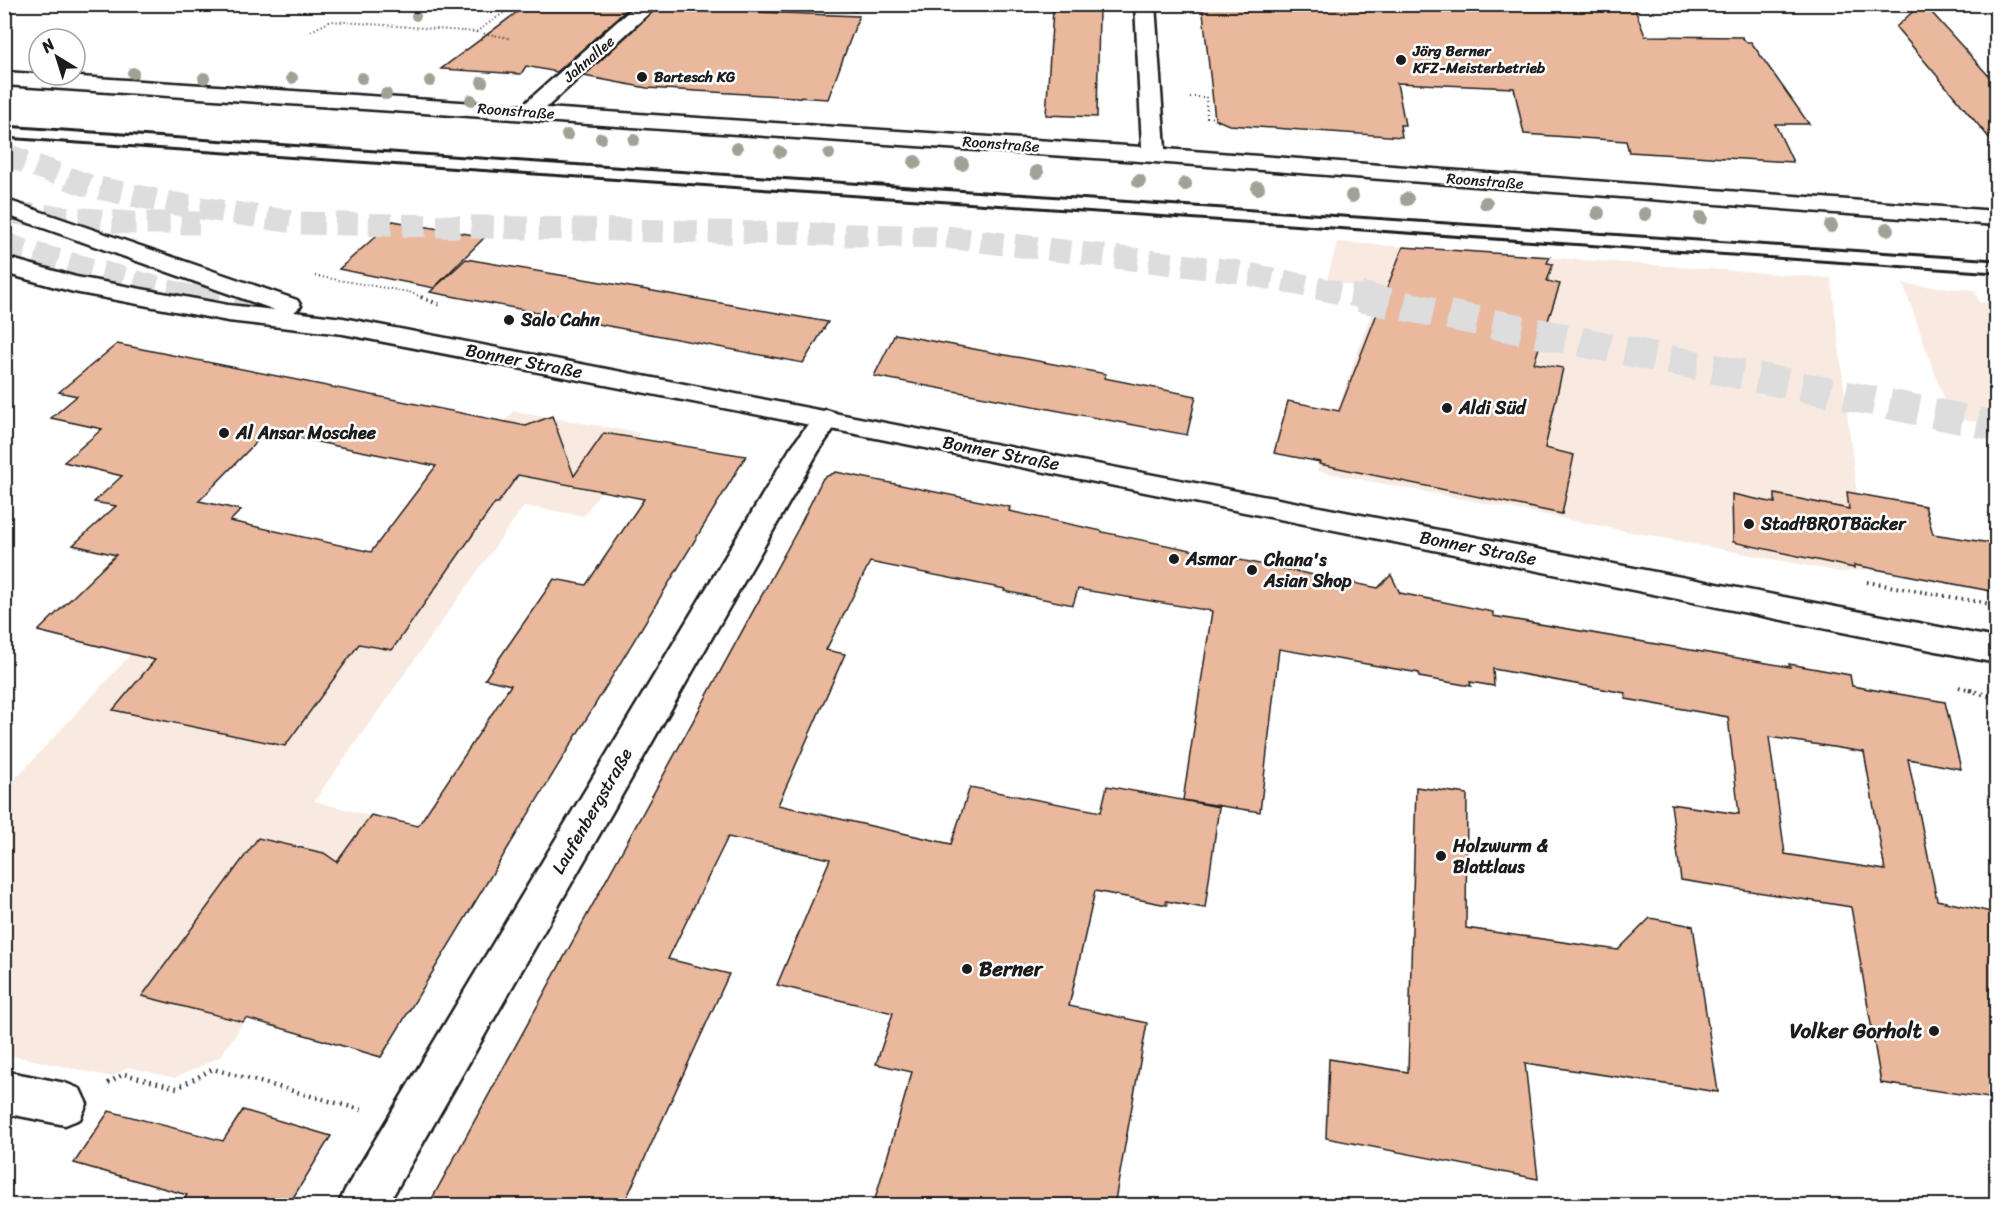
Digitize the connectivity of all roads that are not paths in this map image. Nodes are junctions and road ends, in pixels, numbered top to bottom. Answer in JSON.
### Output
{"nodes":[{"id":1,"x":649,"y":4,"type":"edge"},
{"id":2,"x":1145,"y":4,"type":"edge"},
{"id":3,"x":4,"y":78,"type":"edge"},
{"id":4,"x":528,"y":112,"type":"junction"},
{"id":5,"x":1154,"y":155,"type":"junction"},
{"id":6,"x":4,"y":206,"type":"edge"},
{"id":7,"x":1996,"y":218,"type":"edge"},
{"id":8,"x":4,"y":265,"type":"edge"},
{"id":9,"x":343,"y":326,"type":"junction"},
{"id":10,"x":826,"y":418,"type":"junction"},
{"id":11,"x":1996,"y":651,"type":"edge"},
{"id":12,"x":4,"y":1092,"type":"edge"},
{"id":13,"x":65,"y":1104,"type":"road end"},
{"id":14,"x":361,"y":1206,"type":"edge"}],
"edges":[{"from":1,"to":4,"type":"street","name":"Jahnallee"},
{"from":2,"to":5,"type":"street"},
{"from":3,"to":4,"type":"street","name":"Roonstraße"},
{"from":4,"to":5,"type":"street","name":"Roonstraße"},
{"from":5,"to":7,"type":"street","name":"Roonstraße"},
{"from":6,"to":9,"type":"street"},
{"from":8,"to":9,"type":"street","name":"Bonner Straße"},
{"from":9,"to":10,"type":"street","name":"Bonner Straße"},
{"from":10,"to":11,"type":"street","name":"Bonner Straße"},
{"from":10,"to":14,"type":"street","name":"Laufenbergstraße"},
{"from":12,"to":13,"type":"street"}]}
